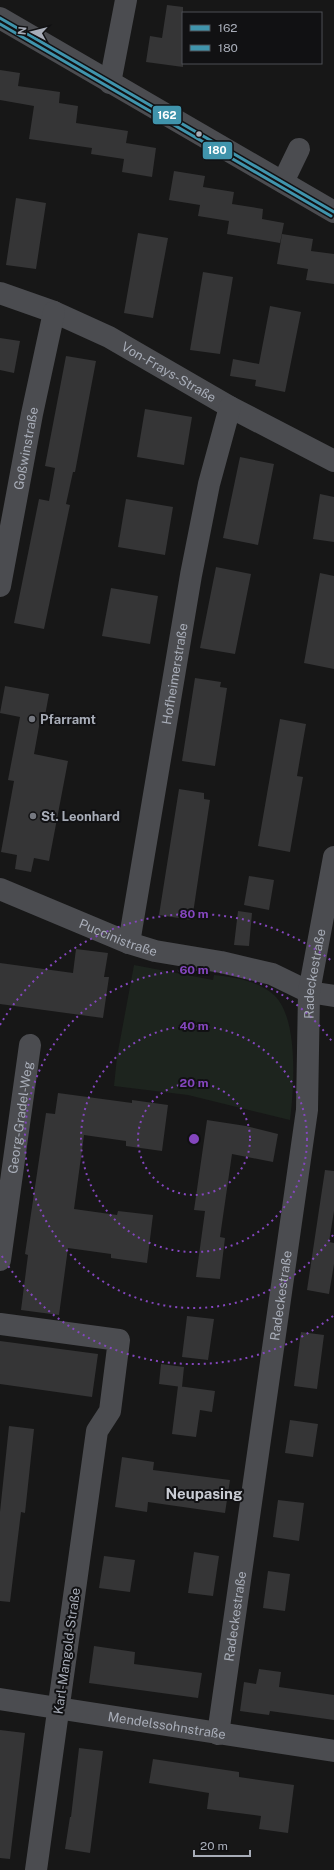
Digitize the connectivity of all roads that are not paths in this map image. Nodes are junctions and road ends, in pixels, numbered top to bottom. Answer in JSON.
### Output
{"nodes":[{"id":1,"x":126,"y":0,"type":"edge"},
{"id":2,"x":0,"y":18,"type":"edge"},
{"id":3,"x":110,"y":83,"type":"junction"},
{"id":4,"x":299,"y":149,"type":"dead end"},
{"id":5,"x":284,"y":182,"type":"junction"},
{"id":6,"x":334,"y":212,"type":"edge"},
{"id":7,"x":0,"y":293,"type":"edge"},
{"id":8,"x":54,"y":312,"type":"junction"},
{"id":9,"x":230,"y":407,"type":"junction"},
{"id":10,"x":334,"y":461,"type":"edge"},
{"id":11,"x":0,"y":586,"type":"edge"},
{"id":12,"x":334,"y":857,"type":"edge"},
{"id":13,"x":0,"y":889,"type":"edge"},
{"id":14,"x":129,"y":943,"type":"junction"},
{"id":15,"x":309,"y":992,"type":"junction"},
{"id":16,"x":334,"y":996,"type":"edge"},
{"id":17,"x":30,"y":1045,"type":"dead end"},
{"id":18,"x":0,"y":1260,"type":"edge"},
{"id":19,"x":0,"y":1324,"type":"edge"},
{"id":20,"x":0,"y":1699,"type":"edge"},
{"id":21,"x":59,"y":1709,"type":"junction"},
{"id":22,"x":218,"y":1734,"type":"junction"},
{"id":23,"x":334,"y":1752,"type":"edge"},
{"id":24,"x":36,"y":1870,"type":"edge"}],
"edges":[{"from":1,"to":3,"type":"street"},
{"from":2,"to":3,"type":"street"},
{"from":3,"to":5,"type":"street"},
{"from":4,"to":5,"type":"street"},
{"from":5,"to":6,"type":"street"},
{"from":7,"to":8,"type":"street","name":"Von-Frays-Straße"},
{"from":8,"to":9,"type":"street","name":"Von-Frays-Straße"},
{"from":8,"to":11,"type":"street","name":"Goßwinstraße"},
{"from":9,"to":10,"type":"street","name":"Von-Frays-Straße"},
{"from":9,"to":14,"type":"street","name":"Hofheimerstraße"},
{"from":12,"to":15,"type":"street","name":"Radeckestraße"},
{"from":13,"to":14,"type":"street","name":"Puccinistraße"},
{"from":14,"to":15,"type":"street","name":"Puccinistraße"},
{"from":15,"to":16,"type":"street","name":"Puccinistraße"},
{"from":15,"to":22,"type":"street","name":"Radeckestraße"},
{"from":17,"to":18,"type":"street","name":"Georg-Gradel-Weg"},
{"from":19,"to":21,"type":"street","name":"Karl-Mangold-Straße"},
{"from":20,"to":21,"type":"street","name":"Mendelssohnstraße"},
{"from":21,"to":22,"type":"street","name":"Mendelssohnstraße"},
{"from":21,"to":24,"type":"street","name":"Karl-Mangold-Straße"},
{"from":22,"to":23,"type":"street","name":"Mendelssohnstraße"}]}
